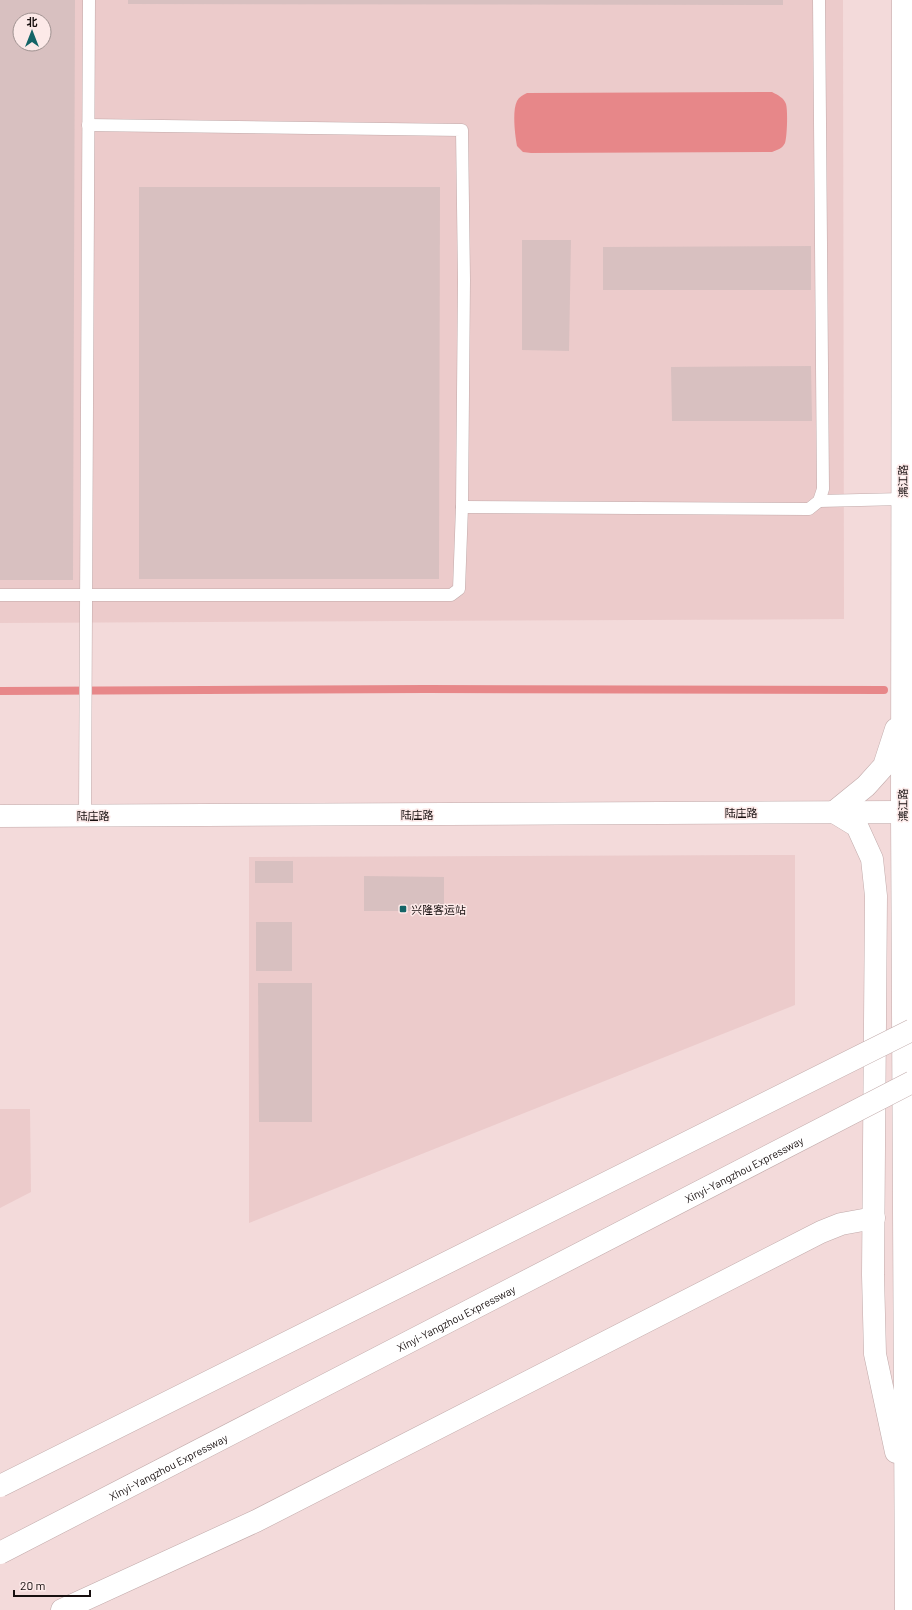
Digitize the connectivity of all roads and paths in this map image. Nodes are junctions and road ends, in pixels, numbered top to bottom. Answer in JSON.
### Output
{"nodes":[{"id":1,"x":89,"y":0,"type":"edge"},
{"id":2,"x":819,"y":0,"type":"edge"},
{"id":3,"x":902,"y":0,"type":"edge"},
{"id":4,"x":88,"y":125,"type":"junction"},
{"id":5,"x":902,"y":499,"type":"junction"},
{"id":6,"x":818,"y":501,"type":"junction"},
{"id":7,"x":462,"y":507,"type":"junction"},
{"id":8,"x":0,"y":595,"type":"edge"},
{"id":9,"x":86,"y":595,"type":"junction"},
{"id":10,"x":902,"y":714,"type":"junction"},
{"id":11,"x":834,"y":812,"type":"junction"},
{"id":12,"x":85,"y":815,"type":"junction"},
{"id":13,"x":907,"y":815,"type":"edge"},
{"id":14,"x":0,"y":816,"type":"edge"},
{"id":15,"x":912,"y":1030,"type":"edge"},
{"id":16,"x":912,"y":1082,"type":"edge"},
{"id":17,"x":874,"y":1218,"type":"junction"},
{"id":18,"x":912,"y":1473,"type":"edge"},
{"id":19,"x":0,"y":1486,"type":"edge"},
{"id":20,"x":906,"y":1497,"type":"junction"},
{"id":21,"x":0,"y":1553,"type":"edge"},
{"id":22,"x":62,"y":1610,"type":"edge"},
{"id":23,"x":906,"y":1610,"type":"edge"}],
"edges":[{"from":1,"to":4,"type":"lane"},
{"from":2,"to":6,"type":"lane"},
{"from":3,"to":5,"type":"main road","name":"漓江路"},
{"from":4,"to":7,"type":"lane"},
{"from":4,"to":9,"type":"lane"},
{"from":5,"to":6,"type":"lane"},
{"from":5,"to":10,"type":"main road","name":"漓江路"},
{"from":6,"to":7,"type":"lane"},
{"from":7,"to":9,"type":"lane"},
{"from":8,"to":9,"type":"lane"},
{"from":9,"to":12,"type":"lane"},
{"from":10,"to":11,"type":"main road"},
{"from":10,"to":13,"type":"main road","name":"漓江路"},
{"from":11,"to":12,"type":"main road","name":"陆庄路"},
{"from":11,"to":13,"type":"main road","name":"陆庄路"},
{"from":11,"to":17,"type":"main road"},
{"from":12,"to":14,"type":"main road","name":"陆庄路"},
{"from":13,"to":20,"type":"main road","name":"漓江路"},
{"from":15,"to":19,"type":"main road","bridge":true},
{"from":16,"to":21,"type":"main road","name":"Xinyi-Yangzhou Expressway","bridge":true},
{"from":17,"to":20,"type":"main road"},
{"from":17,"to":22,"type":"main road"},
{"from":18,"to":20,"type":"main road"},
{"from":20,"to":23,"type":"main road","name":"漓江路"}]}
